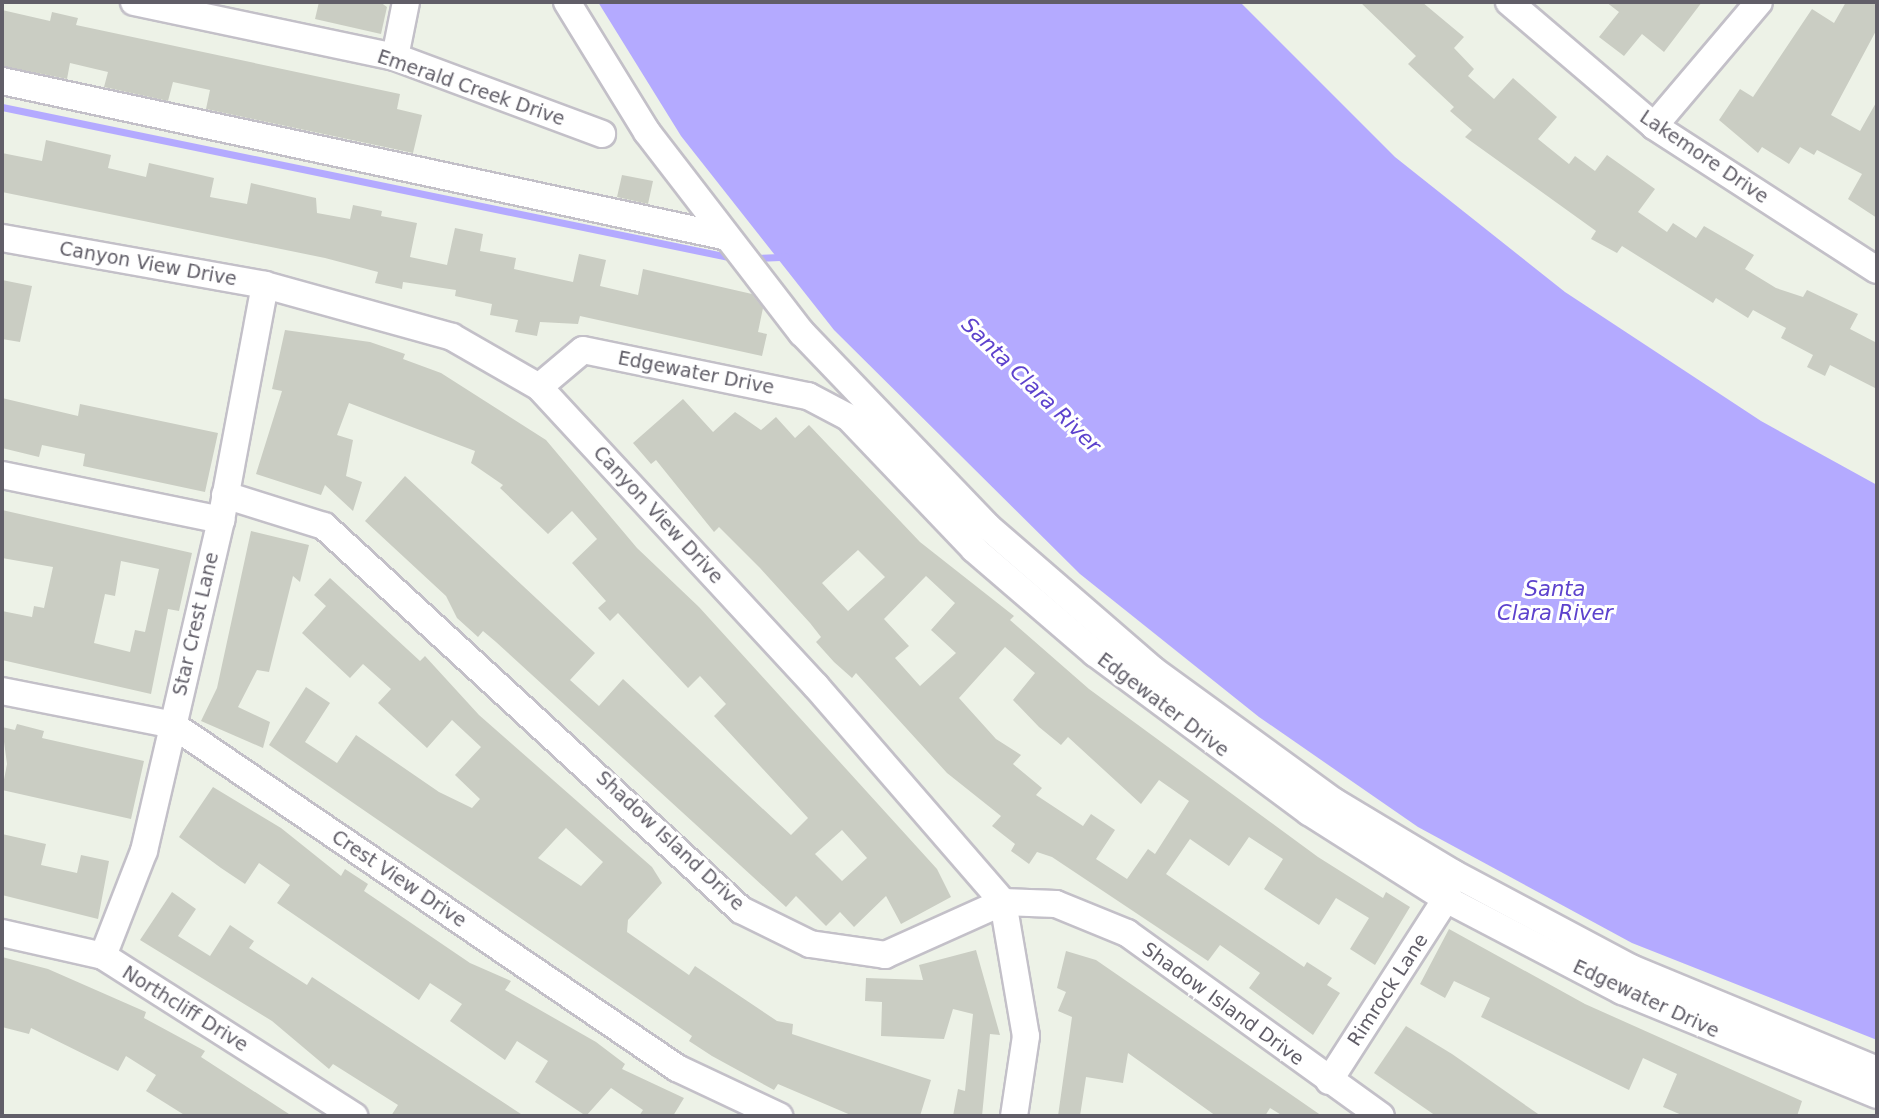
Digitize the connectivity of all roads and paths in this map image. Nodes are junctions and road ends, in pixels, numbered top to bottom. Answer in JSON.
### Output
{"nodes":[{"id":1,"x":134,"y":2,"type":"edge"},
{"id":2,"x":406,"y":2,"type":"edge"},
{"id":3,"x":567,"y":2,"type":"edge"},
{"id":4,"x":1509,"y":2,"type":"edge"},
{"id":5,"x":1759,"y":2,"type":"edge"},
{"id":6,"x":395,"y":57,"type":"junction"},
{"id":7,"x":2,"y":81,"type":"edge"},
{"id":8,"x":1654,"y":127,"type":"junction"},
{"id":9,"x":602,"y":134,"type":"dead end"},
{"id":10,"x":2,"y":238,"type":"edge"},
{"id":11,"x":726,"y":240,"type":"junction"},
{"id":12,"x":1877,"y":270,"type":"edge"},
{"id":13,"x":265,"y":285,"type":"junction"},
{"id":14,"x":539,"y":387,"type":"junction"},
{"id":15,"x":2,"y":474,"type":"edge"},
{"id":16,"x":223,"y":508,"type":"junction"},
{"id":17,"x":2,"y":691,"type":"edge"},
{"id":18,"x":173,"y":725,"type":"junction"},
{"id":19,"x":1449,"y":886,"type":"junction"},
{"id":20,"x":1003,"y":902,"type":"junction"},
{"id":21,"x":2,"y":933,"type":"edge"},
{"id":22,"x":103,"y":956,"type":"junction"},
{"id":23,"x":1877,"y":1070,"type":"edge"},
{"id":24,"x":1329,"y":1081,"type":"junction"},
{"id":25,"x":1877,"y":1095,"type":"edge"},
{"id":26,"x":354,"y":1116,"type":"edge"},
{"id":27,"x":779,"y":1116,"type":"edge"},
{"id":28,"x":1014,"y":1116,"type":"edge"},
{"id":29,"x":1381,"y":1116,"type":"edge"}],
"edges":[{"from":1,"to":6,"type":"street","name":"Emerald Creek Drive"},
{"from":2,"to":6,"type":"street"},
{"from":3,"to":11,"type":"street"},
{"from":4,"to":8,"type":"street","name":"Lakemore Drive"},
{"from":5,"to":8,"type":"street"},
{"from":6,"to":9,"type":"street","name":"Emerald Creek Drive"},
{"from":7,"to":11,"type":"street"},
{"from":8,"to":12,"type":"street","name":"Lakemore Drive"},
{"from":10,"to":13,"type":"street","name":"Canyon View Drive"},
{"from":11,"to":19,"type":"street"},
{"from":13,"to":14,"type":"street","name":"Canyon View Drive"},
{"from":13,"to":16,"type":"street","name":"Star Crest Lane"},
{"from":14,"to":19,"type":"street","name":"Edgewater Drive"},
{"from":14,"to":20,"type":"street","name":"Canyon View Drive"},
{"from":15,"to":16,"type":"street","name":"Shadow Island Drive"},
{"from":16,"to":18,"type":"street","name":"Star Crest Lane"},
{"from":16,"to":20,"type":"street","name":"Shadow Island Drive"},
{"from":17,"to":18,"type":"street","name":"Crest View Drive"},
{"from":18,"to":22,"type":"street","name":"Star Crest Lane"},
{"from":18,"to":27,"type":"street","name":"Crest View Drive"},
{"from":19,"to":23,"type":"street"},
{"from":19,"to":24,"type":"street","name":"Rimrock Lane"},
{"from":19,"to":25,"type":"street","name":"Edgewater Drive"},
{"from":20,"to":24,"type":"street","name":"Shadow Island Drive"},
{"from":20,"to":28,"type":"street"},
{"from":21,"to":22,"type":"street","name":"Northcliff Drive"},
{"from":22,"to":26,"type":"street","name":"Northcliff Drive"},
{"from":24,"to":29,"type":"street","name":"Shadow Island Drive"}]}
